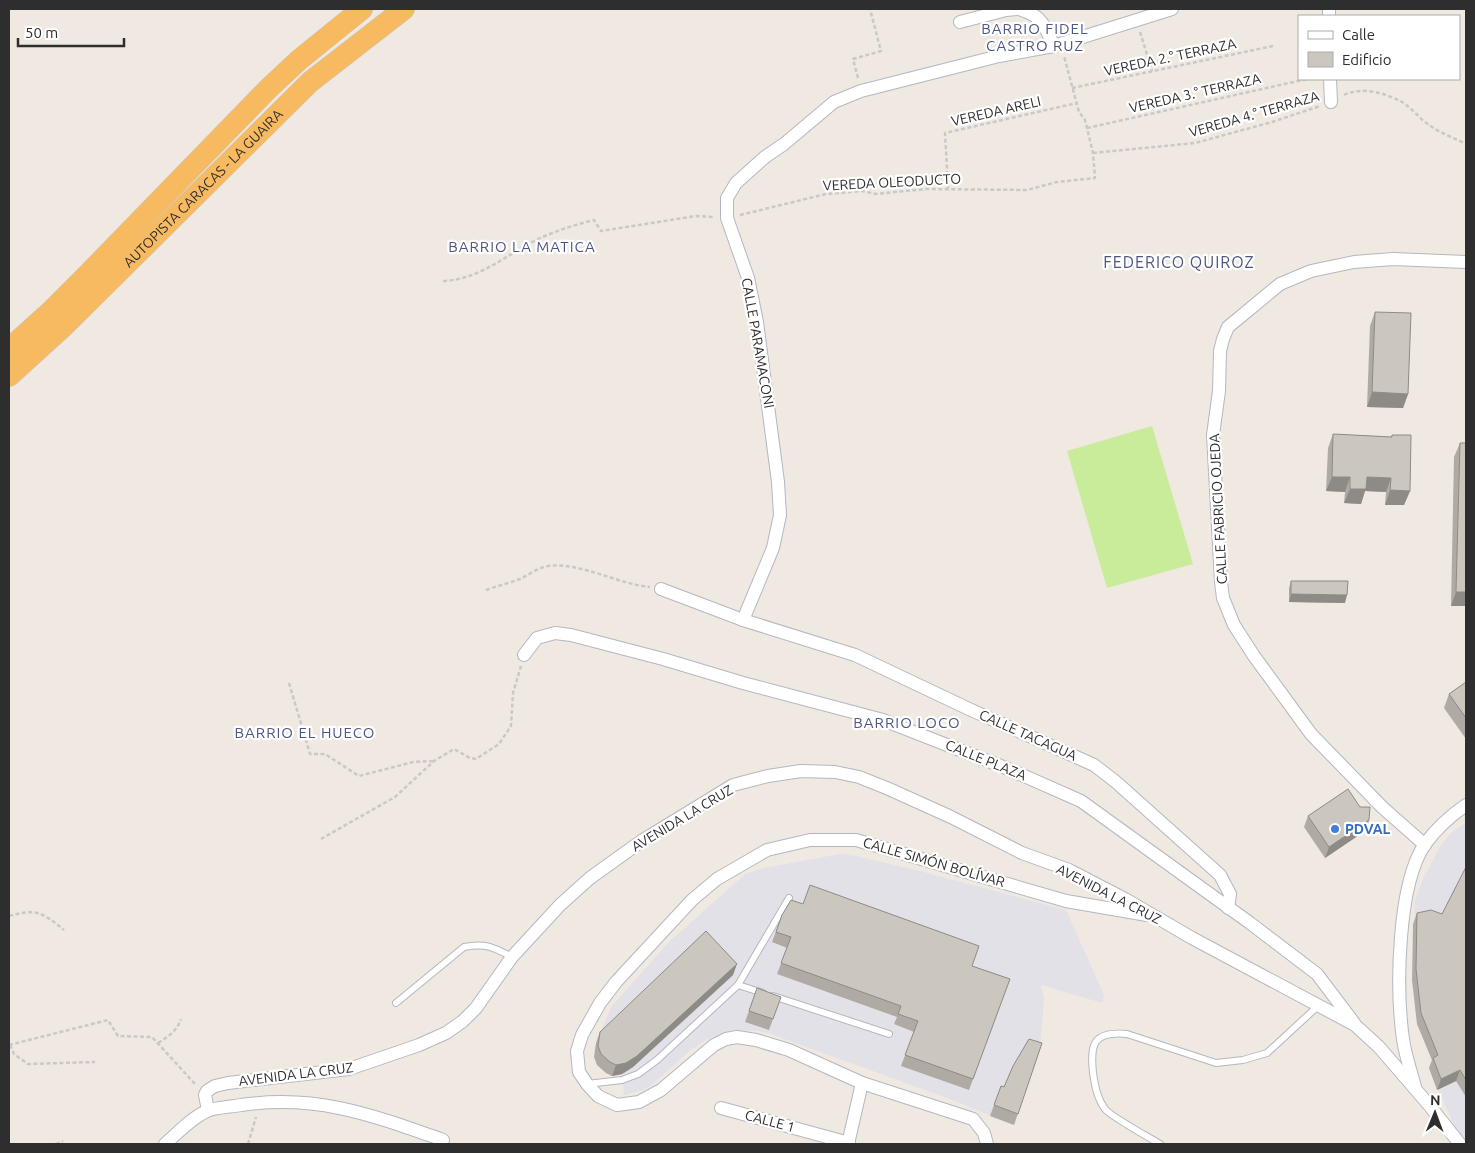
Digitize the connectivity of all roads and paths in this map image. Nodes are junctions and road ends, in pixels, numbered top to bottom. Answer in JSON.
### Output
{"nodes":[{"id":1,"x":362,"y":9,"type":"edge"},
{"id":2,"x":404,"y":9,"type":"edge"},
{"id":3,"x":870,"y":9,"type":"edge"},
{"id":4,"x":1019,"y":9,"type":"edge"},
{"id":5,"x":1172,"y":9,"type":"edge"},
{"id":6,"x":1136,"y":21,"type":"junction"},
{"id":7,"x":960,"y":22,"type":"dead end"},
{"id":8,"x":1057,"y":45,"type":"junction"},
{"id":9,"x":1273,"y":46,"type":"dead end"},
{"id":10,"x":1152,"y":71,"type":"junction"},
{"id":11,"x":1303,"y":80,"type":"edge"},
{"id":12,"x":1330,"y":80,"type":"edge"},
{"id":13,"x":1072,"y":88,"type":"junction"},
{"id":14,"x":862,"y":91,"type":"junction"},
{"id":15,"x":1331,"y":102,"type":"junction"},
{"id":16,"x":1077,"y":103,"type":"junction"},
{"id":17,"x":1087,"y":128,"type":"junction"},
{"id":18,"x":1466,"y":144,"type":"edge"},
{"id":19,"x":1093,"y":153,"type":"junction"},
{"id":20,"x":948,"y":188,"type":"junction"},
{"id":21,"x":727,"y":218,"type":"junction"},
{"id":22,"x":1466,"y":262,"type":"edge"},
{"id":23,"x":443,"y":281,"type":"dead end"},
{"id":24,"x":9,"y":349,"type":"edge"},
{"id":25,"x":9,"y":376,"type":"edge"},
{"id":26,"x":661,"y":588,"type":"joint"},
{"id":27,"x":486,"y":590,"type":"dead end"},
{"id":28,"x":743,"y":620,"type":"junction"},
{"id":29,"x":524,"y":655,"type":"joint"},
{"id":30,"x":289,"y":683,"type":"dead end"},
{"id":31,"x":434,"y":761,"type":"junction"},
{"id":32,"x":1466,"y":805,"type":"edge"},
{"id":33,"x":321,"y":839,"type":"dead end"},
{"id":34,"x":1424,"y":845,"type":"junction"},
{"id":35,"x":789,"y":898,"type":"dead end"},
{"id":36,"x":1228,"y":908,"type":"junction"},
{"id":37,"x":9,"y":916,"type":"edge"},
{"id":38,"x":1155,"y":916,"type":"junction"},
{"id":39,"x":64,"y":930,"type":"dead end"},
{"id":40,"x":512,"y":957,"type":"junction"},
{"id":41,"x":738,"y":985,"type":"junction"},
{"id":42,"x":396,"y":1003,"type":"dead end"},
{"id":43,"x":1318,"y":1006,"type":"junction"},
{"id":44,"x":180,"y":1018,"type":"dead end"},
{"id":45,"x":1355,"y":1025,"type":"junction"},
{"id":46,"x":889,"y":1034,"type":"dead end"},
{"id":47,"x":158,"y":1043,"type":"junction"},
{"id":48,"x":9,"y":1045,"type":"edge"},
{"id":49,"x":95,"y":1062,"type":"dead end"},
{"id":50,"x":862,"y":1083,"type":"junction"},
{"id":51,"x":587,"y":1084,"type":"junction"},
{"id":52,"x":1415,"y":1089,"type":"junction"},
{"id":53,"x":204,"y":1095,"type":"junction"},
{"id":54,"x":260,"y":1103,"type":"junction"},
{"id":55,"x":721,"y":1108,"type":"dead end"},
{"id":56,"x":208,"y":1110,"type":"junction"},
{"id":57,"x":443,"y":1140,"type":"dead end"},
{"id":58,"x":63,"y":1141,"type":"dead end"},
{"id":59,"x":56,"y":1144,"type":"edge"},
{"id":60,"x":165,"y":1144,"type":"edge"},
{"id":61,"x":248,"y":1144,"type":"edge"},
{"id":62,"x":848,"y":1144,"type":"edge"},
{"id":63,"x":987,"y":1144,"type":"edge"},
{"id":64,"x":1160,"y":1144,"type":"edge"},
{"id":65,"x":1460,"y":1144,"type":"edge"}],
"edges":[{"from":1,"to":24,"type":"highway","name":"AUTOPISTA CARACAS - LA GUAIRA"},
{"from":2,"to":25,"type":"highway","name":"AUTOPISTA CARACAS - LA GUAIRA"},
{"from":3,"to":14,"type":"path"},
{"from":4,"to":7,"type":"street"},
{"from":4,"to":8,"type":"street"},
{"from":5,"to":6,"type":"street","name":"CALLE PARAMACONI"},
{"from":6,"to":8,"type":"street","name":"CALLE PARAMACONI"},
{"from":6,"to":10,"type":"path"},
{"from":8,"to":13,"type":"path"},
{"from":8,"to":14,"type":"street","name":"CALLE PARAMACONI"},
{"from":9,"to":10,"type":"path","name":"VEREDA 2.° TERRAZA"},
{"from":10,"to":13,"type":"path","name":"VEREDA 2.° TERRAZA"},
{"from":11,"to":17,"type":"path","name":"VEREDA 3.° TERRAZA"},
{"from":12,"to":15,"type":"street"},
{"from":13,"to":16,"type":"path"},
{"from":14,"to":21,"type":"street","name":"CALLE PARAMACONI"},
{"from":15,"to":18,"type":"path","name":"VEREDA 4.° TERRAZA"},
{"from":15,"to":19,"type":"path","name":"VEREDA 4.° TERRAZA"},
{"from":16,"to":17,"type":"path"},
{"from":16,"to":20,"type":"path","name":"VEREDA ARELI"},
{"from":17,"to":19,"type":"path"},
{"from":19,"to":20,"type":"path","name":"VEREDA OLEODUCTO"},
{"from":20,"to":21,"type":"path","name":"VEREDA OLEODUCTO"},
{"from":21,"to":23,"type":"path","name":"VEREDA OLEODUCTO"},
{"from":21,"to":28,"type":"street","name":"CALLE PARAMACONI"},
{"from":22,"to":34,"type":"street","name":"CALLE FABRICIO OJEDA"},
{"from":26,"to":27,"type":"path"},
{"from":26,"to":28,"type":"street","name":"CALLE TACAGUA"},
{"from":28,"to":36,"type":"street","name":"CALLE TACAGUA"},
{"from":29,"to":31,"type":"path"},
{"from":29,"to":36,"type":"street","name":"CALLE PLAZA"},
{"from":30,"to":31,"type":"path"},
{"from":31,"to":33,"type":"path"},
{"from":32,"to":34,"type":"street"},
{"from":34,"to":52,"type":"street"},
{"from":35,"to":41,"type":"lane"},
{"from":36,"to":45,"type":"street","name":"CALLE PLAZA"},
{"from":37,"to":39,"type":"path"},
{"from":38,"to":40,"type":"street","name":"AVENIDA LA CRUZ"},
{"from":38,"to":43,"type":"street","name":"AVENIDA LA CRUZ"},
{"from":38,"to":51,"type":"street","name":"CALLE SIMÓN BOLÍVAR"},
{"from":40,"to":42,"type":"lane"},
{"from":40,"to":53,"type":"street","name":"AVENIDA LA CRUZ"},
{"from":41,"to":46,"type":"lane"},
{"from":41,"to":51,"type":"lane"},
{"from":43,"to":45,"type":"street","name":"AVENIDA LA CRUZ"},
{"from":43,"to":64,"type":"lane"},
{"from":44,"to":47,"type":"path"},
{"from":45,"to":52,"type":"street","name":"AVENIDA LA CRUZ"},
{"from":47,"to":48,"type":"path"},
{"from":47,"to":53,"type":"path"},
{"from":48,"to":49,"type":"path"},
{"from":50,"to":51,"type":"street","name":"CALLE SIMÓN BOLÍVAR"},
{"from":50,"to":62,"type":"street"},
{"from":50,"to":63,"type":"street","name":"CALLE SIMÓN BOLÍVAR"},
{"from":52,"to":65,"type":"street","name":"AVENIDA LA CRUZ"},
{"from":53,"to":56,"type":"street"},
{"from":54,"to":56,"type":"street"},
{"from":54,"to":57,"type":"street"},
{"from":54,"to":61,"type":"path"},
{"from":55,"to":62,"type":"street","name":"CALLE 1"},
{"from":56,"to":60,"type":"street"},
{"from":58,"to":59,"type":"path"}]}
